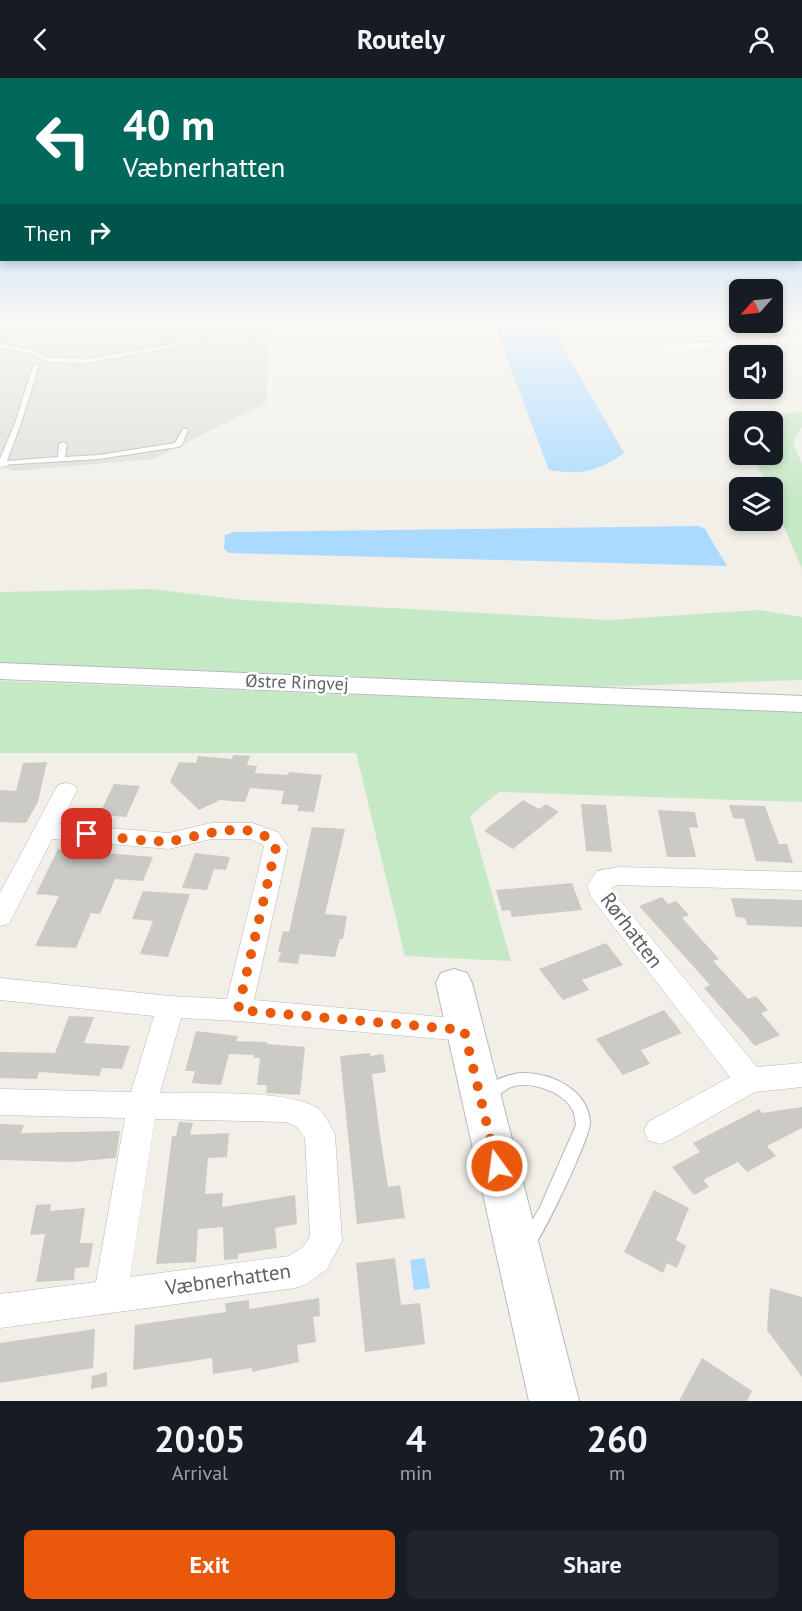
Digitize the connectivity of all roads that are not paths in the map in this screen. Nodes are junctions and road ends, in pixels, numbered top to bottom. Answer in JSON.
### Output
{"nodes":[{"id":1,"x":31,"y":383,"type":"edge"},
{"id":2,"x":185,"y":430,"type":"dead end"},
{"id":3,"x":63,"y":444,"type":"dead end"},
{"id":4,"x":61,"y":459,"type":"junction"},
{"id":5,"x":1,"y":463,"type":"edge"},
{"id":6,"x":0,"y":671,"type":"edge"},
{"id":7,"x":802,"y":686,"type":"edge"},
{"id":8,"x":595,"y":694,"type":"junction"},
{"id":9,"x":802,"y":704,"type":"edge"},
{"id":10,"x":66,"y":790,"type":"dead end"},
{"id":11,"x":45,"y":831,"type":"junction"},
{"id":12,"x":802,"y":881,"type":"edge"},
{"id":13,"x":0,"y":917,"type":"edge"},
{"id":14,"x":454,"y":983,"type":"dead end"},
{"id":15,"x":0,"y":989,"type":"edge"},
{"id":16,"x":170,"y":1007,"type":"junction"},
{"id":17,"x":238,"y":1010,"type":"junction"},
{"id":18,"x":464,"y":1030,"type":"junction"},
{"id":19,"x":802,"y":1075,"type":"edge"},
{"id":20,"x":750,"y":1080,"type":"junction"},
{"id":21,"x":481,"y":1100,"type":"junction"},
{"id":22,"x":0,"y":1102,"type":"edge"},
{"id":23,"x":142,"y":1107,"type":"junction"},
{"id":24,"x":659,"y":1131,"type":"dead end"},
{"id":25,"x":520,"y":1253,"type":"junction"},
{"id":26,"x":110,"y":1295,"type":"junction"},
{"id":27,"x":0,"y":1311,"type":"edge"},
{"id":28,"x":555,"y":1401,"type":"edge"}],
"edges":[{"from":1,"to":5,"type":"lane"},
{"from":2,"to":4,"type":"lane"},
{"from":3,"to":4,"type":"lane"},
{"from":4,"to":5,"type":"lane"},
{"from":6,"to":8,"type":"main road","name":"Østre Ringvej"},
{"from":7,"to":8,"type":"main road","name":"Østre Ringvej"},
{"from":8,"to":9,"type":"main road","name":"Østre Ringvej"},
{"from":10,"to":11,"type":"street"},
{"from":11,"to":13,"type":"street"},
{"from":11,"to":17,"type":"street"},
{"from":12,"to":20,"type":"street","name":"Rørhatten"},
{"from":14,"to":18,"type":"main road"},
{"from":15,"to":16,"type":"street"},
{"from":16,"to":17,"type":"street"},
{"from":16,"to":23,"type":"street"},
{"from":17,"to":18,"type":"street"},
{"from":18,"to":21,"type":"main road"},
{"from":19,"to":20,"type":"street"},
{"from":20,"to":24,"type":"street"},
{"from":21,"to":25,"type":"main road"},
{"from":21,"to":25,"type":"lane"},
{"from":22,"to":23,"type":"street","name":"Væbnerhatten"},
{"from":23,"to":26,"type":"street"},
{"from":23,"to":26,"type":"street","name":"Væbnerhatten"},
{"from":25,"to":28,"type":"main road"},
{"from":26,"to":27,"type":"street","name":"Væbnerhatten"}]}
